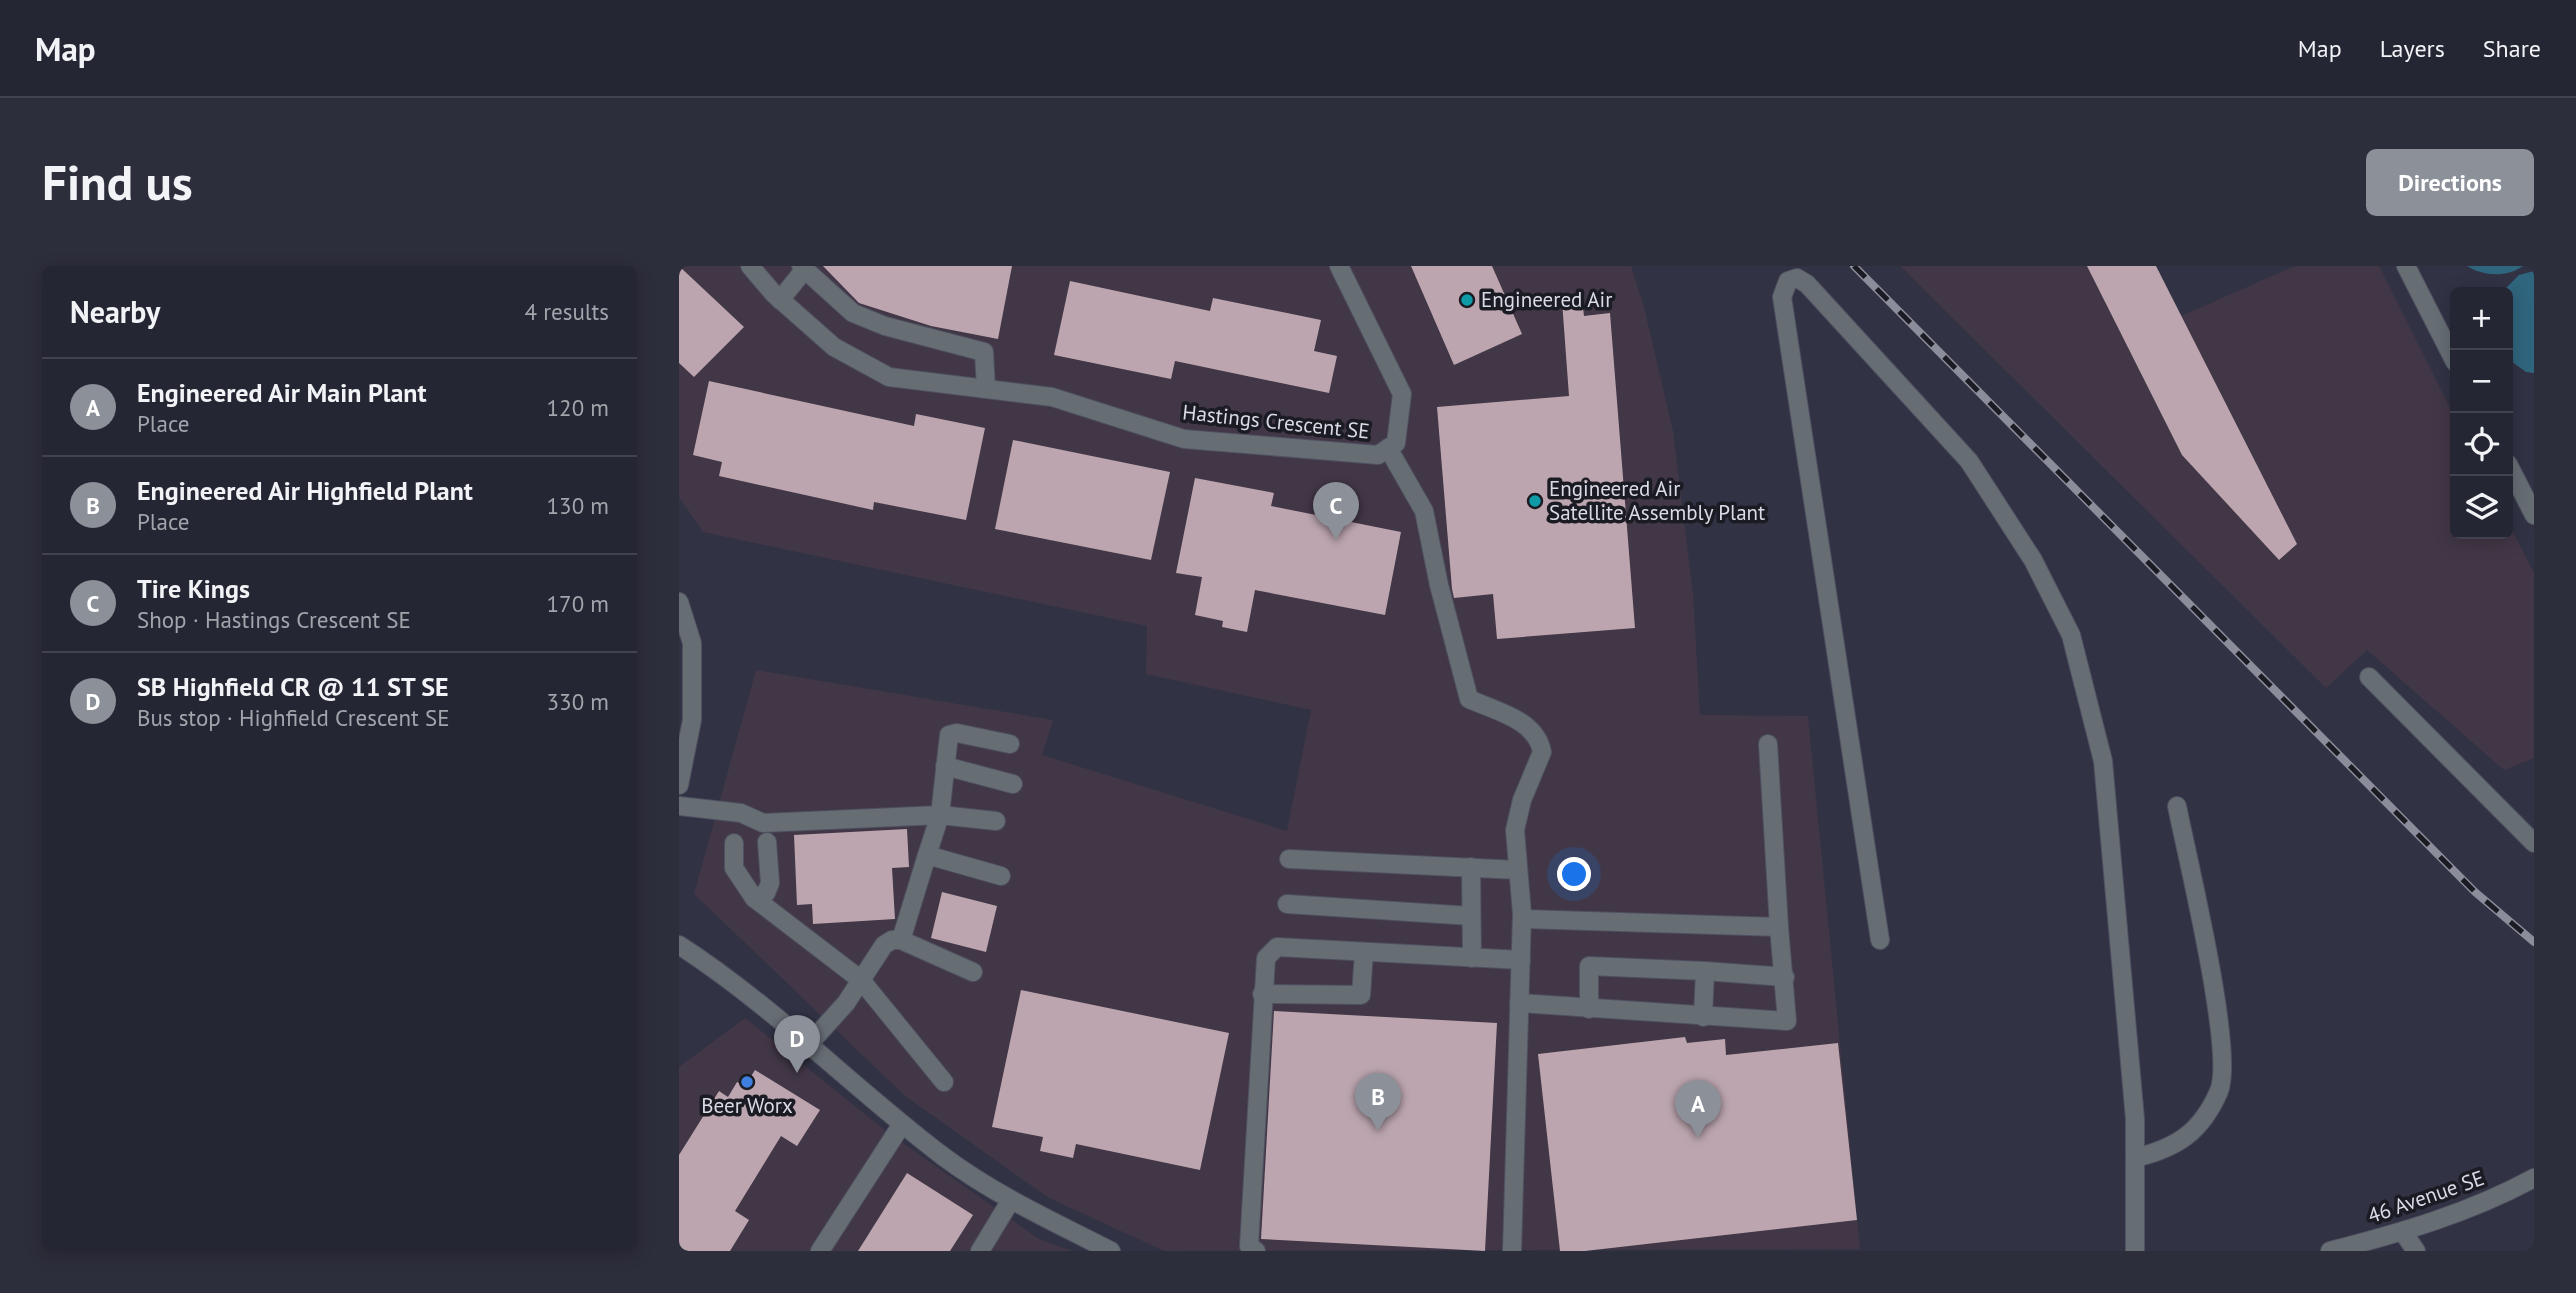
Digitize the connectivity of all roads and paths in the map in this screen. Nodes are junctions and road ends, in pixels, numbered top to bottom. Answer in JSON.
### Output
{"nodes":[{"id":1,"x":750,"y":266,"type":"edge"},
{"id":2,"x":1339,"y":266,"type":"edge"},
{"id":3,"x":2406,"y":266,"type":"edge"},
{"id":4,"x":803,"y":268,"type":"edge"},
{"id":5,"x":780,"y":300,"type":"junction"},
{"id":6,"x":2450,"y":352,"type":"edge"},
{"id":7,"x":986,"y":389,"type":"junction"},
{"id":8,"x":1388,"y":448,"type":"junction"},
{"id":9,"x":2513,"y":474,"type":"edge"},
{"id":10,"x":2534,"y":515,"type":"edge"},
{"id":11,"x":679,"y":601,"type":"edge"},
{"id":12,"x":2369,"y":677,"type":"dead end"},
{"id":13,"x":1010,"y":744,"type":"dead end"},
{"id":14,"x":1768,"y":744,"type":"dead end"},
{"id":15,"x":945,"y":766,"type":"junction"},
{"id":16,"x":1013,"y":784,"type":"dead end"},
{"id":17,"x":679,"y":785,"type":"edge"},
{"id":18,"x":679,"y":806,"type":"edge"},
{"id":19,"x":2178,"y":806,"type":"dead end"},
{"id":20,"x":940,"y":815,"type":"junction"},
{"id":21,"x":996,"y":821,"type":"dead end"},
{"id":22,"x":767,"y":842,"type":"dead end"},
{"id":23,"x":734,"y":843,"type":"dead end"},
{"id":24,"x":2534,"y":843,"type":"edge"},
{"id":25,"x":927,"y":855,"type":"junction"},
{"id":26,"x":1289,"y":859,"type":"dead end"},
{"id":27,"x":1471,"y":867,"type":"junction"},
{"id":28,"x":1518,"y":870,"type":"junction"},
{"id":29,"x":1001,"y":876,"type":"dead end"},
{"id":30,"x":754,"y":898,"type":"junction"},
{"id":31,"x":1287,"y":904,"type":"dead end"},
{"id":32,"x":1471,"y":916,"type":"junction"},
{"id":33,"x":1522,"y":919,"type":"junction"},
{"id":34,"x":1779,"y":927,"type":"junction"},
{"id":35,"x":901,"y":940,"type":"junction"},
{"id":36,"x":1880,"y":940,"type":"dead end"},
{"id":37,"x":679,"y":944,"type":"edge"},
{"id":38,"x":1364,"y":952,"type":"junction"},
{"id":39,"x":1472,"y":958,"type":"junction"},
{"id":40,"x":1521,"y":960,"type":"junction"},
{"id":41,"x":1705,"y":971,"type":"junction"},
{"id":42,"x":974,"y":972,"type":"dead end"},
{"id":43,"x":1784,"y":977,"type":"junction"},
{"id":44,"x":861,"y":980,"type":"junction"},
{"id":45,"x":1262,"y":994,"type":"junction"},
{"id":46,"x":1519,"y":1003,"type":"junction"},
{"id":47,"x":1589,"y":1009,"type":"junction"},
{"id":48,"x":1703,"y":1017,"type":"junction"},
{"id":49,"x":809,"y":1044,"type":"junction"},
{"id":50,"x":944,"y":1082,"type":"dead end"},
{"id":51,"x":902,"y":1124,"type":"junction"},
{"id":52,"x":2135,"y":1158,"type":"junction"},
{"id":53,"x":2534,"y":1178,"type":"edge"},
{"id":54,"x":1011,"y":1200,"type":"junction"},
{"id":55,"x":2403,"y":1232,"type":"junction"},
{"id":56,"x":1099,"y":1248,"type":"edge"},
{"id":57,"x":820,"y":1251,"type":"edge"},
{"id":58,"x":980,"y":1251,"type":"edge"},
{"id":59,"x":1256,"y":1251,"type":"edge"},
{"id":60,"x":1512,"y":1251,"type":"edge"},
{"id":61,"x":2135,"y":1251,"type":"edge"},
{"id":62,"x":2330,"y":1251,"type":"edge"},
{"id":63,"x":2416,"y":1251,"type":"edge"}],
"edges":[{"from":1,"to":5,"type":"street","name":"Hastings Crescent SE"},
{"from":2,"to":8,"type":"street","name":"Hastings Crescent SE"},
{"from":3,"to":6,"type":"street"},
{"from":4,"to":5,"type":"street"},
{"from":4,"to":7,"type":"street"},
{"from":5,"to":7,"type":"street","name":"Hastings Crescent SE"},
{"from":7,"to":8,"type":"street","name":"Hastings Crescent SE"},
{"from":8,"to":28,"type":"street"},
{"from":9,"to":10,"type":"street"},
{"from":11,"to":17,"type":"street"},
{"from":12,"to":24,"type":"street"},
{"from":13,"to":15,"type":"street"},
{"from":14,"to":34,"type":"street"},
{"from":15,"to":16,"type":"street"},
{"from":15,"to":20,"type":"street"},
{"from":18,"to":20,"type":"street"},
{"from":19,"to":52,"type":"street"},
{"from":20,"to":21,"type":"street"},
{"from":20,"to":25,"type":"street"},
{"from":22,"to":30,"type":"street"},
{"from":23,"to":30,"type":"street"},
{"from":25,"to":29,"type":"street"},
{"from":25,"to":35,"type":"street"},
{"from":26,"to":27,"type":"street"},
{"from":27,"to":28,"type":"street"},
{"from":27,"to":32,"type":"street"},
{"from":28,"to":33,"type":"street"},
{"from":30,"to":44,"type":"street"},
{"from":31,"to":32,"type":"street"},
{"from":32,"to":39,"type":"street"},
{"from":33,"to":34,"type":"street"},
{"from":33,"to":40,"type":"street"},
{"from":34,"to":43,"type":"street"},
{"from":35,"to":42,"type":"street"},
{"from":35,"to":44,"type":"street"},
{"from":36,"to":52,"type":"street"},
{"from":37,"to":49,"type":"street"},
{"from":38,"to":39,"type":"street"},
{"from":38,"to":45,"type":"street"},
{"from":38,"to":45,"type":"street"},
{"from":39,"to":40,"type":"street"},
{"from":40,"to":46,"type":"street"},
{"from":41,"to":43,"type":"street"},
{"from":41,"to":47,"type":"street"},
{"from":41,"to":48,"type":"street"},
{"from":43,"to":48,"type":"street"},
{"from":44,"to":49,"type":"street"},
{"from":44,"to":50,"type":"street"},
{"from":45,"to":59,"type":"street"},
{"from":46,"to":47,"type":"street"},
{"from":46,"to":60,"type":"street"},
{"from":47,"to":48,"type":"street"},
{"from":49,"to":51,"type":"street"},
{"from":51,"to":54,"type":"street"},
{"from":51,"to":57,"type":"street"},
{"from":52,"to":61,"type":"street"},
{"from":53,"to":55,"type":"street","name":"46 Avenue SE"},
{"from":54,"to":56,"type":"street"},
{"from":54,"to":58,"type":"street"},
{"from":55,"to":62,"type":"street","name":"46 Avenue SE"},
{"from":55,"to":63,"type":"street"}]}
